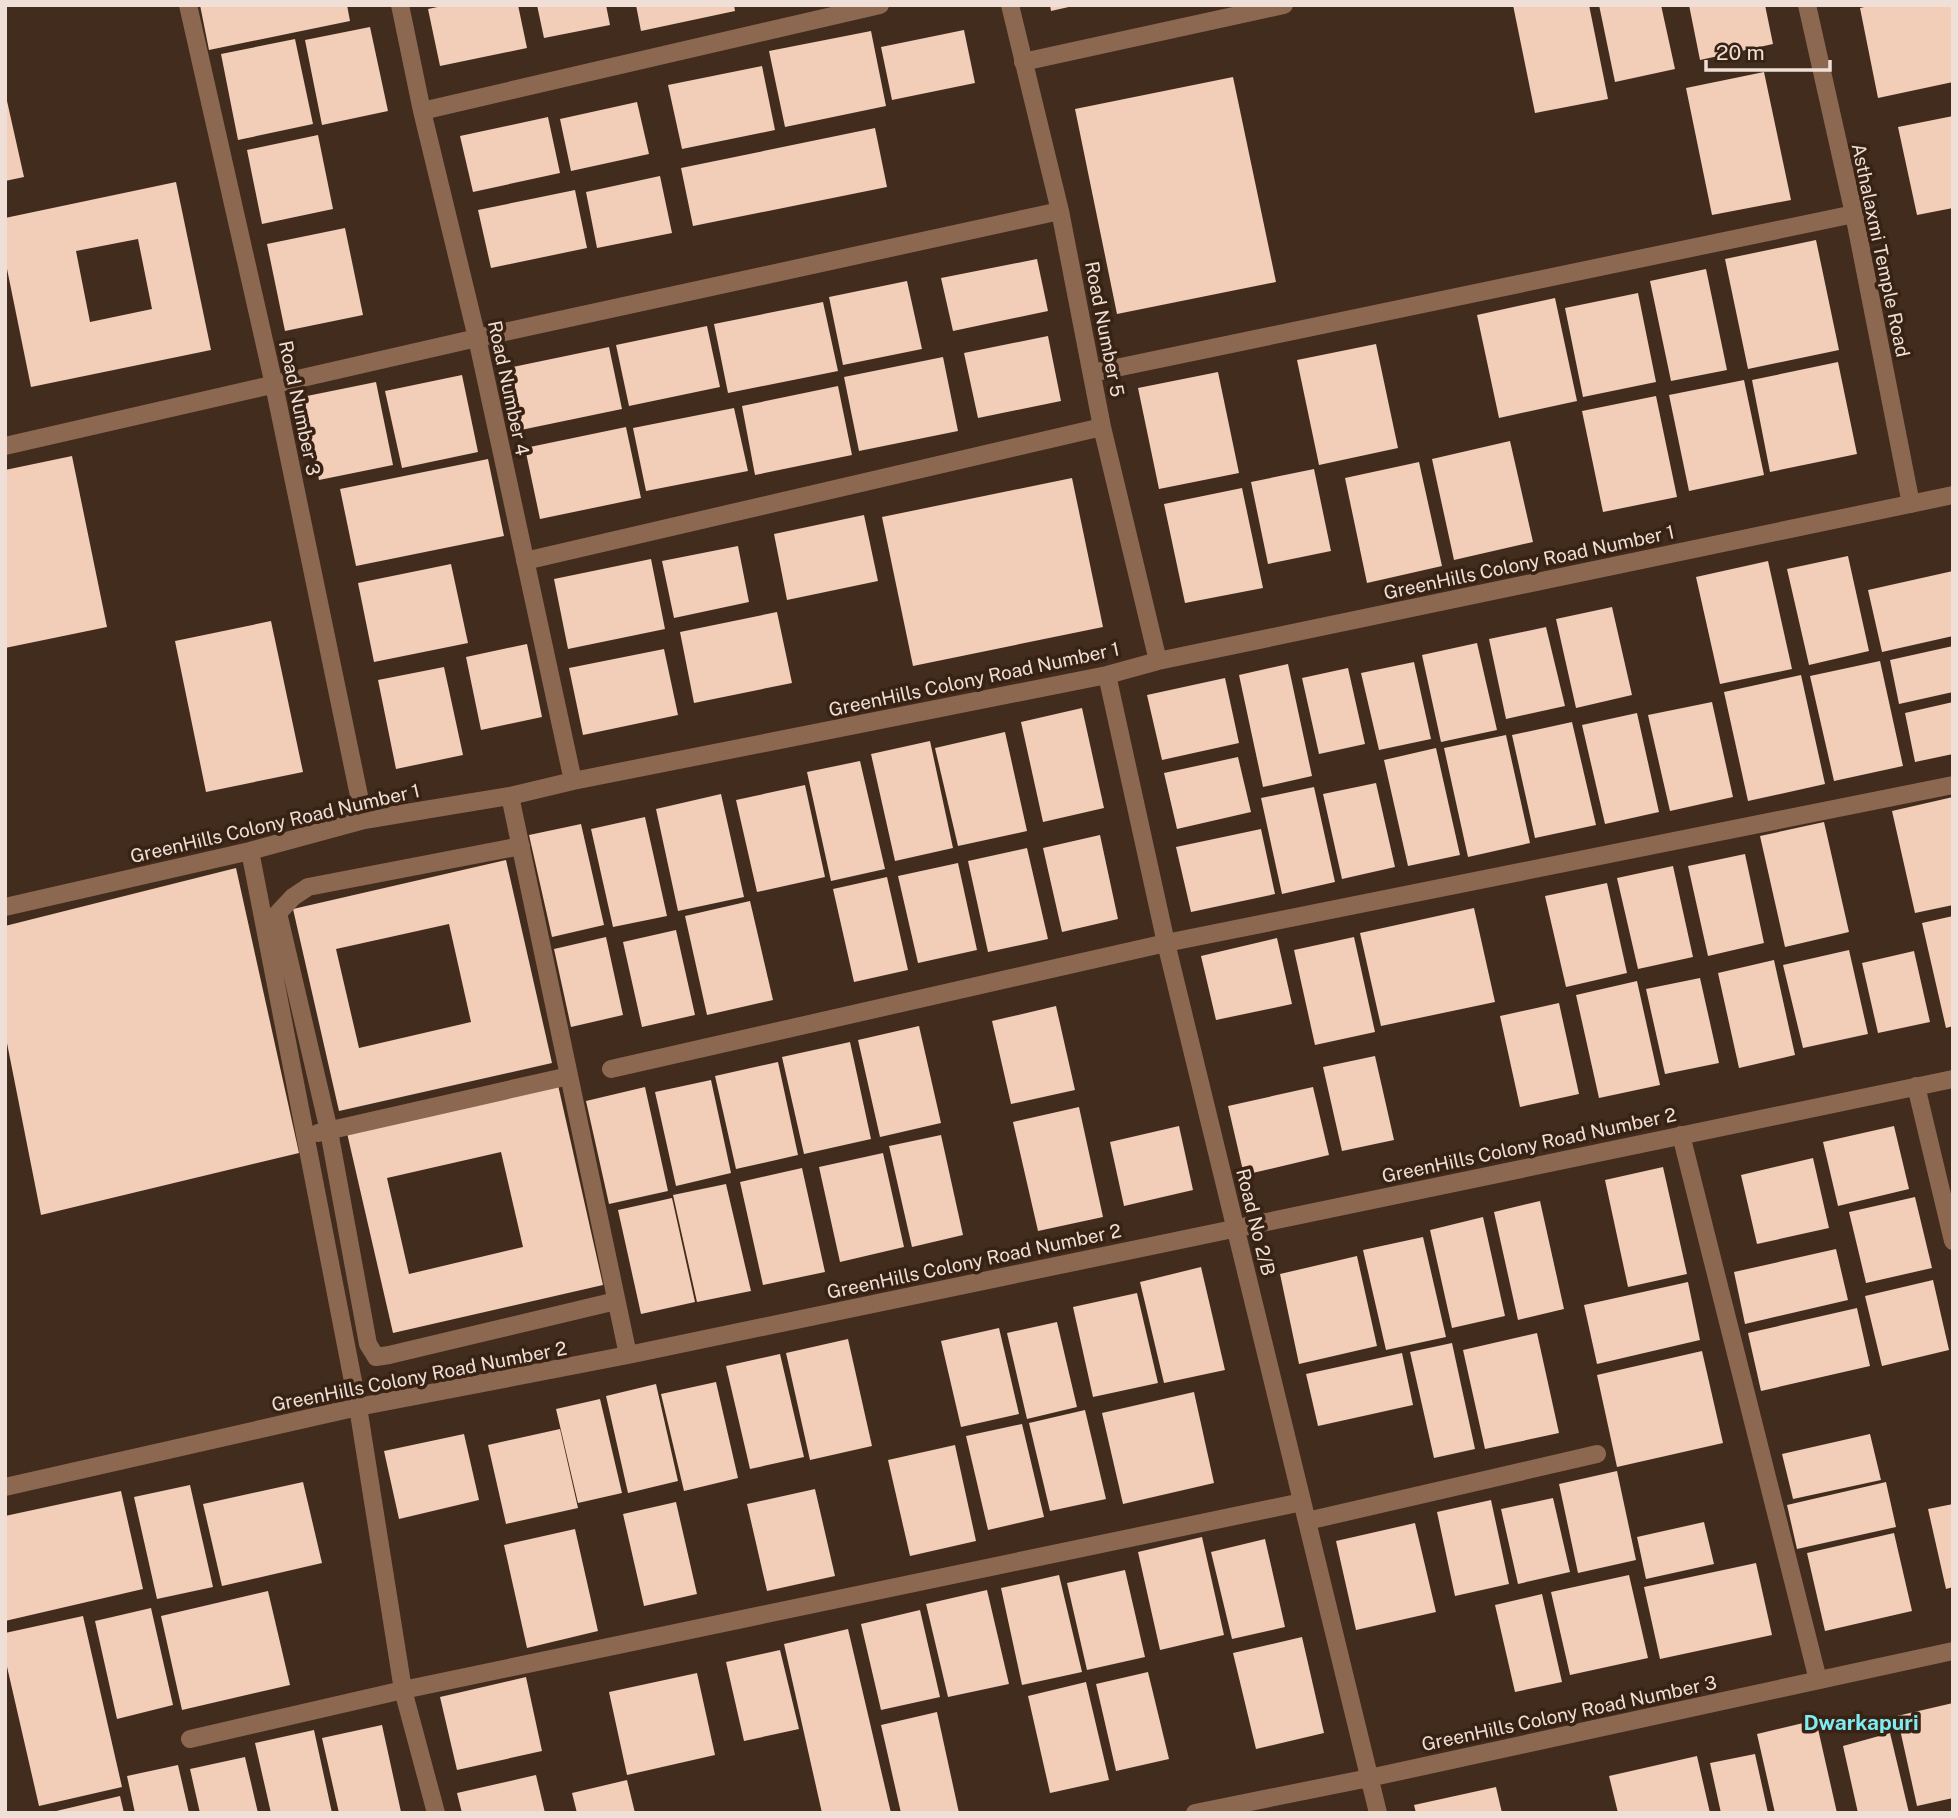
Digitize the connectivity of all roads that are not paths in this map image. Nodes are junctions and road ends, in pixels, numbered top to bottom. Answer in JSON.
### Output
{"nodes":[{"id":1,"x":188,"y":5,"type":"edge"},
{"id":2,"x":400,"y":5,"type":"edge"},
{"id":3,"x":880,"y":5,"type":"edge"},
{"id":4,"x":1010,"y":5,"type":"edge"},
{"id":5,"x":1284,"y":5,"type":"edge"},
{"id":6,"x":1807,"y":5,"type":"edge"},
{"id":7,"x":1023,"y":62,"type":"junction"},
{"id":8,"x":422,"y":111,"type":"junction"},
{"id":9,"x":1060,"y":211,"type":"junction"},
{"id":10,"x":1854,"y":214,"type":"junction"},
{"id":11,"x":477,"y":338,"type":"junction"},
{"id":12,"x":1092,"y":373,"type":"junction"},
{"id":13,"x":274,"y":385,"type":"junction"},
{"id":14,"x":1102,"y":427,"type":"junction"},
{"id":15,"x":5,"y":446,"type":"edge"},
{"id":16,"x":1953,"y":495,"type":"edge"},
{"id":17,"x":1911,"y":504,"type":"junction"},
{"id":18,"x":525,"y":562,"type":"junction"},
{"id":19,"x":1158,"y":661,"type":"junction"},
{"id":20,"x":1107,"y":675,"type":"junction"},
{"id":21,"x":573,"y":780,"type":"junction"},
{"id":22,"x":1953,"y":785,"type":"edge"},
{"id":23,"x":510,"y":796,"type":"junction"},
{"id":24,"x":364,"y":820,"type":"junction"},
{"id":25,"x":521,"y":846,"type":"junction"},
{"id":26,"x":250,"y":851,"type":"junction"},
{"id":27,"x":5,"y":906,"type":"edge"},
{"id":28,"x":1166,"y":943,"type":"junction"},
{"id":29,"x":611,"y":1069,"type":"dead end"},
{"id":30,"x":569,"y":1076,"type":"junction"},
{"id":31,"x":1953,"y":1079,"type":"edge"},
{"id":32,"x":1916,"y":1086,"type":"junction"},
{"id":33,"x":329,"y":1131,"type":"junction"},
{"id":34,"x":1681,"y":1135,"type":"junction"},
{"id":35,"x":304,"y":1136,"type":"junction"},
{"id":36,"x":1236,"y":1228,"type":"junction"},
{"id":37,"x":1953,"y":1241,"type":"edge"},
{"id":38,"x":616,"y":1301,"type":"junction"},
{"id":39,"x":628,"y":1355,"type":"junction"},
{"id":40,"x":358,"y":1408,"type":"junction"},
{"id":41,"x":1597,"y":1454,"type":"dead end"},
{"id":42,"x":5,"y":1487,"type":"edge"},
{"id":43,"x":1302,"y":1502,"type":"junction"},
{"id":44,"x":1307,"y":1521,"type":"junction"},
{"id":45,"x":1953,"y":1651,"type":"edge"},
{"id":46,"x":1818,"y":1680,"type":"junction"},
{"id":47,"x":403,"y":1690,"type":"junction"},
{"id":48,"x":190,"y":1739,"type":"dead end"},
{"id":49,"x":1369,"y":1778,"type":"junction"},
{"id":50,"x":436,"y":1813,"type":"edge"},
{"id":51,"x":1195,"y":1813,"type":"edge"},
{"id":52,"x":1378,"y":1813,"type":"edge"}],
"edges":[{"from":1,"to":13,"type":"street","name":"Road Number 3"},
{"from":2,"to":8,"type":"street","name":"Road Number 4"},
{"from":3,"to":8,"type":"street"},
{"from":4,"to":7,"type":"street","name":"Road Number 5"},
{"from":5,"to":7,"type":"street"},
{"from":6,"to":10,"type":"street","name":"Asthalaxmi Temple Road"},
{"from":7,"to":9,"type":"street","name":"Road Number 5"},
{"from":8,"to":11,"type":"street","name":"Road Number 4"},
{"from":9,"to":11,"type":"street"},
{"from":9,"to":12,"type":"street","name":"Road Number 5"},
{"from":10,"to":12,"type":"street"},
{"from":10,"to":17,"type":"street","name":"Asthalaxmi Temple Road"},
{"from":11,"to":13,"type":"street"},
{"from":11,"to":18,"type":"street","name":"Road Number 4"},
{"from":12,"to":14,"type":"street","name":"Road Number 5"},
{"from":13,"to":15,"type":"street"},
{"from":13,"to":24,"type":"street","name":"Road Number 3"},
{"from":14,"to":18,"type":"street"},
{"from":14,"to":19,"type":"street","name":"Road Number 5"},
{"from":16,"to":17,"type":"street","name":"GreenHills Colony Road Number 1"},
{"from":17,"to":19,"type":"street","name":"GreenHills Colony Road Number 1"},
{"from":18,"to":21,"type":"street","name":"Road Number 4"},
{"from":19,"to":20,"type":"street","name":"GreenHills Colony Road Number 1"},
{"from":20,"to":21,"type":"street","name":"GreenHills Colony Road Number 1"},
{"from":20,"to":28,"type":"street","name":"Road No 2/B"},
{"from":21,"to":23,"type":"street","name":"GreenHills Colony Road Number 1"},
{"from":22,"to":28,"type":"street"},
{"from":23,"to":24,"type":"street","name":"GreenHills Colony Road Number 1"},
{"from":23,"to":25,"type":"street"},
{"from":24,"to":26,"type":"street","name":"GreenHills Colony Road Number 1"},
{"from":25,"to":30,"type":"street"},
{"from":25,"to":33,"type":"street"},
{"from":26,"to":27,"type":"street","name":"GreenHills Colony Road Number 1"},
{"from":26,"to":35,"type":"street"},
{"from":28,"to":29,"type":"street"},
{"from":28,"to":36,"type":"street","name":"Road No 2/B"},
{"from":30,"to":33,"type":"street"},
{"from":30,"to":38,"type":"street"},
{"from":31,"to":32,"type":"street","name":"GreenHills Colony Road Number 2"},
{"from":32,"to":34,"type":"street","name":"GreenHills Colony Road Number 2"},
{"from":32,"to":37,"type":"street"},
{"from":33,"to":35,"type":"street"},
{"from":33,"to":38,"type":"street"},
{"from":34,"to":36,"type":"street","name":"GreenHills Colony Road Number 2"},
{"from":34,"to":46,"type":"street"},
{"from":35,"to":40,"type":"street"},
{"from":36,"to":39,"type":"street","name":"GreenHills Colony Road Number 2"},
{"from":36,"to":43,"type":"street","name":"Road No 2/B"},
{"from":38,"to":39,"type":"street"},
{"from":39,"to":40,"type":"street","name":"GreenHills Colony Road Number 2"},
{"from":40,"to":42,"type":"street","name":"GreenHills Colony Road Number 2"},
{"from":40,"to":47,"type":"street"},
{"from":41,"to":44,"type":"street"},
{"from":43,"to":44,"type":"street","name":"Road No 2/B"},
{"from":43,"to":47,"type":"street"},
{"from":44,"to":49,"type":"street","name":"Road No 2/B"},
{"from":45,"to":46,"type":"street","name":"GreenHills Colony Road Number 3"},
{"from":46,"to":49,"type":"street","name":"GreenHills Colony Road Number 3"},
{"from":47,"to":48,"type":"street"},
{"from":47,"to":50,"type":"street"},
{"from":49,"to":51,"type":"street","name":"GreenHills Colony Road Number 3"},
{"from":49,"to":52,"type":"street","name":"Road No 2/B"}]}
